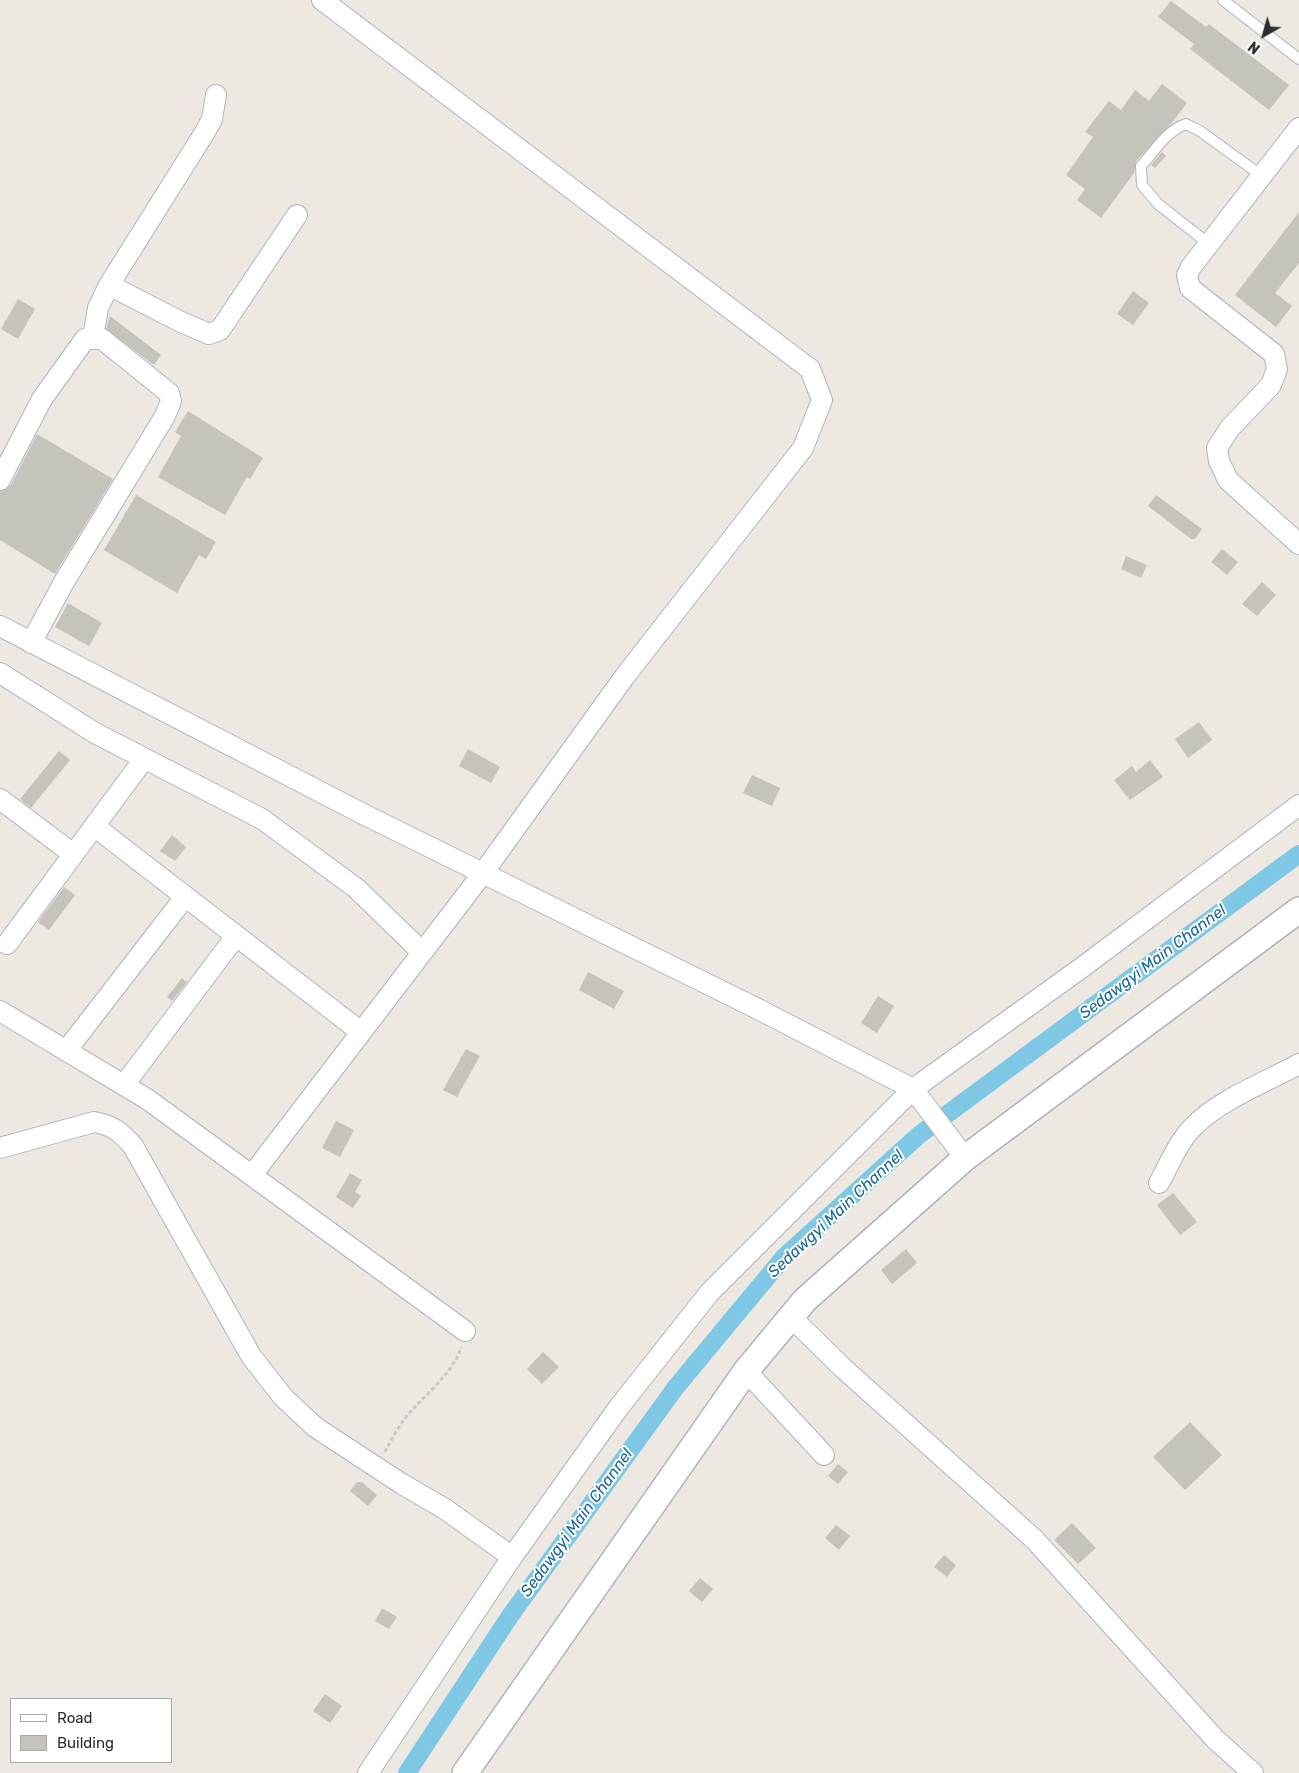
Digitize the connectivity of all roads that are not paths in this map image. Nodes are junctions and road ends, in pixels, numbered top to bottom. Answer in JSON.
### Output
{"nodes":[{"id":1,"x":322,"y":0,"type":"edge"},
{"id":2,"x":1223,"y":0,"type":"edge"},
{"id":3,"x":1299,"y":59,"type":"edge"},
{"id":4,"x":216,"y":95,"type":"dead end"},
{"id":5,"x":1299,"y":128,"type":"edge"},
{"id":6,"x":1262,"y":176,"type":"junction"},
{"id":7,"x":297,"y":215,"type":"dead end"},
{"id":8,"x":1209,"y":244,"type":"junction"},
{"id":9,"x":109,"y":285,"type":"junction"},
{"id":10,"x":93,"y":338,"type":"junction"},
{"id":11,"x":0,"y":480,"type":"edge"},
{"id":12,"x":1299,"y":544,"type":"edge"},
{"id":13,"x":0,"y":626,"type":"edge"},
{"id":14,"x":31,"y":643,"type":"junction"},
{"id":15,"x":0,"y":673,"type":"edge"},
{"id":16,"x":144,"y":759,"type":"junction"},
{"id":17,"x":0,"y":798,"type":"edge"},
{"id":18,"x":1299,"y":805,"type":"edge"},
{"id":19,"x":94,"y":826,"type":"junction"},
{"id":20,"x":73,"y":854,"type":"junction"},
{"id":21,"x":483,"y":873,"type":"junction"},
{"id":22,"x":185,"y":897,"type":"junction"},
{"id":23,"x":1299,"y":910,"type":"edge"},
{"id":24,"x":236,"y":936,"type":"junction"},
{"id":25,"x":7,"y":944,"type":"dead end"},
{"id":26,"x":422,"y":952,"type":"junction"},
{"id":27,"x":0,"y":1011,"type":"edge"},
{"id":28,"x":362,"y":1032,"type":"junction"},
{"id":29,"x":66,"y":1051,"type":"junction"},
{"id":30,"x":1299,"y":1064,"type":"edge"},
{"id":31,"x":124,"y":1085,"type":"junction"},
{"id":32,"x":918,"y":1097,"type":"junction"},
{"id":33,"x":0,"y":1148,"type":"edge"},
{"id":34,"x":959,"y":1150,"type":"junction"},
{"id":35,"x":252,"y":1175,"type":"junction"},
{"id":36,"x":1158,"y":1183,"type":"dead end"},
{"id":37,"x":790,"y":1316,"type":"junction"},
{"id":38,"x":466,"y":1331,"type":"road end"},
{"id":39,"x":746,"y":1371,"type":"junction"},
{"id":40,"x":824,"y":1455,"type":"dead end"},
{"id":41,"x":512,"y":1557,"type":"junction"},
{"id":42,"x":368,"y":1773,"type":"edge"},
{"id":43,"x":465,"y":1773,"type":"edge"},
{"id":44,"x":1253,"y":1773,"type":"edge"}],
"edges":[{"from":1,"to":21,"type":"street"},
{"from":2,"to":3,"type":"lane"},
{"from":4,"to":9,"type":"street"},
{"from":5,"to":6,"type":"street"},
{"from":6,"to":8,"type":"street"},
{"from":6,"to":8,"type":"lane"},
{"from":7,"to":9,"type":"street"},
{"from":8,"to":12,"type":"street"},
{"from":9,"to":10,"type":"street"},
{"from":10,"to":11,"type":"street"},
{"from":10,"to":14,"type":"street"},
{"from":13,"to":14,"type":"street"},
{"from":14,"to":21,"type":"street"},
{"from":15,"to":16,"type":"street"},
{"from":16,"to":19,"type":"street"},
{"from":16,"to":26,"type":"street"},
{"from":17,"to":20,"type":"street"},
{"from":18,"to":32,"type":"street"},
{"from":19,"to":20,"type":"street"},
{"from":19,"to":22,"type":"street"},
{"from":20,"to":25,"type":"street"},
{"from":21,"to":26,"type":"street"},
{"from":21,"to":32,"type":"street"},
{"from":22,"to":24,"type":"street"},
{"from":22,"to":29,"type":"street"},
{"from":23,"to":34,"type":"street"},
{"from":24,"to":28,"type":"street"},
{"from":24,"to":31,"type":"street"},
{"from":26,"to":28,"type":"street"},
{"from":27,"to":29,"type":"street"},
{"from":28,"to":35,"type":"street"},
{"from":29,"to":31,"type":"street"},
{"from":30,"to":36,"type":"street"},
{"from":31,"to":35,"type":"street"},
{"from":32,"to":34,"type":"street"},
{"from":32,"to":41,"type":"street"},
{"from":33,"to":41,"type":"street"},
{"from":34,"to":37,"type":"street"},
{"from":35,"to":38,"type":"street"},
{"from":37,"to":39,"type":"street"},
{"from":37,"to":44,"type":"street"},
{"from":39,"to":40,"type":"street"},
{"from":39,"to":43,"type":"street"},
{"from":41,"to":42,"type":"street"}]}
